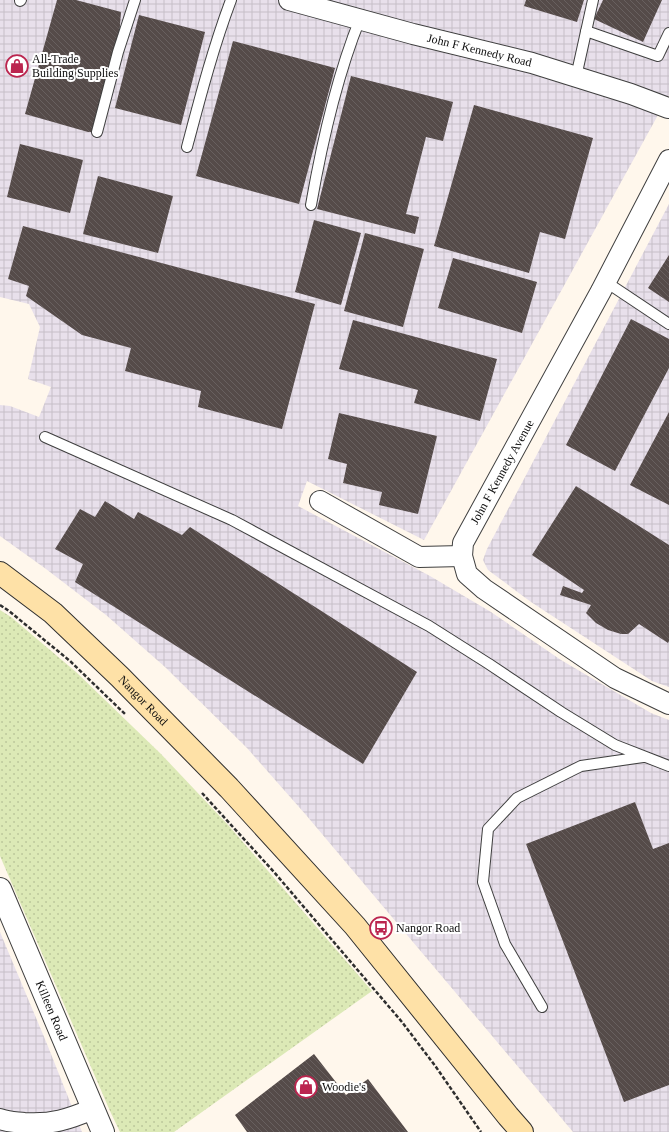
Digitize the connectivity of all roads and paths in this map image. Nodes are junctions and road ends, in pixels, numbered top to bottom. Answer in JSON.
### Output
{"nodes":[{"id":1,"x":135,"y":0,"type":"edge"},
{"id":2,"x":232,"y":0,"type":"edge"},
{"id":3,"x":289,"y":0,"type":"edge"},
{"id":4,"x":593,"y":0,"type":"edge"},
{"id":5,"x":317,"y":4,"type":"edge"},
{"id":6,"x":360,"y":19,"type":"junction"},
{"id":7,"x":586,"y":31,"type":"junction"},
{"id":8,"x":669,"y":33,"type":"edge"},
{"id":9,"x":576,"y":77,"type":"junction"},
{"id":10,"x":669,"y":112,"type":"edge"},
{"id":11,"x":97,"y":132,"type":"dead end"},
{"id":12,"x":187,"y":147,"type":"dead end"},
{"id":13,"x":669,"y":160,"type":"edge"},
{"id":14,"x":311,"y":205,"type":"dead end"},
{"id":15,"x":606,"y":282,"type":"junction"},
{"id":16,"x":669,"y":324,"type":"edge"},
{"id":17,"x":45,"y":437,"type":"dead end"},
{"id":18,"x":320,"y":501,"type":"dead end"},
{"id":19,"x":462,"y":556,"type":"junction"},
{"id":20,"x":0,"y":573,"type":"edge"},
{"id":21,"x":0,"y":605,"type":"edge"},
{"id":22,"x":669,"y":704,"type":"edge"},
{"id":23,"x":128,"y":717,"type":"dead end"},
{"id":24,"x":643,"y":757,"type":"junction"},
{"id":25,"x":669,"y":766,"type":"edge"},
{"id":26,"x":198,"y":787,"type":"dead end"},
{"id":27,"x":0,"y":889,"type":"edge"},
{"id":28,"x":542,"y":1007,"type":"dead end"},
{"id":29,"x":93,"y":1109,"type":"junction"},
{"id":30,"x":0,"y":1119,"type":"edge"},
{"id":31,"x":513,"y":1124,"type":"edge"},
{"id":32,"x":103,"y":1132,"type":"edge"},
{"id":33,"x":481,"y":1132,"type":"edge"},
{"id":34,"x":522,"y":1132,"type":"edge"},
{"id":35,"x":529,"y":1132,"type":"edge"}],
"edges":[{"from":1,"to":11,"type":"lane"},
{"from":2,"to":12,"type":"lane"},
{"from":3,"to":5,"type":"street","name":"John F Kennedy Road"},
{"from":4,"to":7,"type":"lane"},
{"from":5,"to":6,"type":"street","name":"John F Kennedy Road"},
{"from":6,"to":9,"type":"street","name":"John F Kennedy Road"},
{"from":6,"to":14,"type":"lane"},
{"from":7,"to":8,"type":"lane"},
{"from":7,"to":9,"type":"lane"},
{"from":9,"to":10,"type":"street","name":"John F Kennedy Road"},
{"from":13,"to":15,"type":"street","name":"John F Kennedy Avenue"},
{"from":15,"to":16,"type":"lane"},
{"from":15,"to":19,"type":"street","name":"John F Kennedy Avenue"},
{"from":17,"to":24,"type":"lane"},
{"from":18,"to":19,"type":"street"},
{"from":19,"to":22,"type":"street"},
{"from":20,"to":31,"type":"main road","name":"Nangor Road"},
{"from":21,"to":23,"type":"path"},
{"from":24,"to":25,"type":"lane"},
{"from":24,"to":28,"type":"lane"},
{"from":26,"to":33,"type":"path"},
{"from":27,"to":29,"type":"street","name":"Killeen Road"},
{"from":29,"to":30,"type":"street"},
{"from":29,"to":32,"type":"street","name":"Killeen Road"},
{"from":31,"to":34,"type":"main road","name":"Nangor Road"},
{"from":31,"to":35,"type":"main road"}]}
